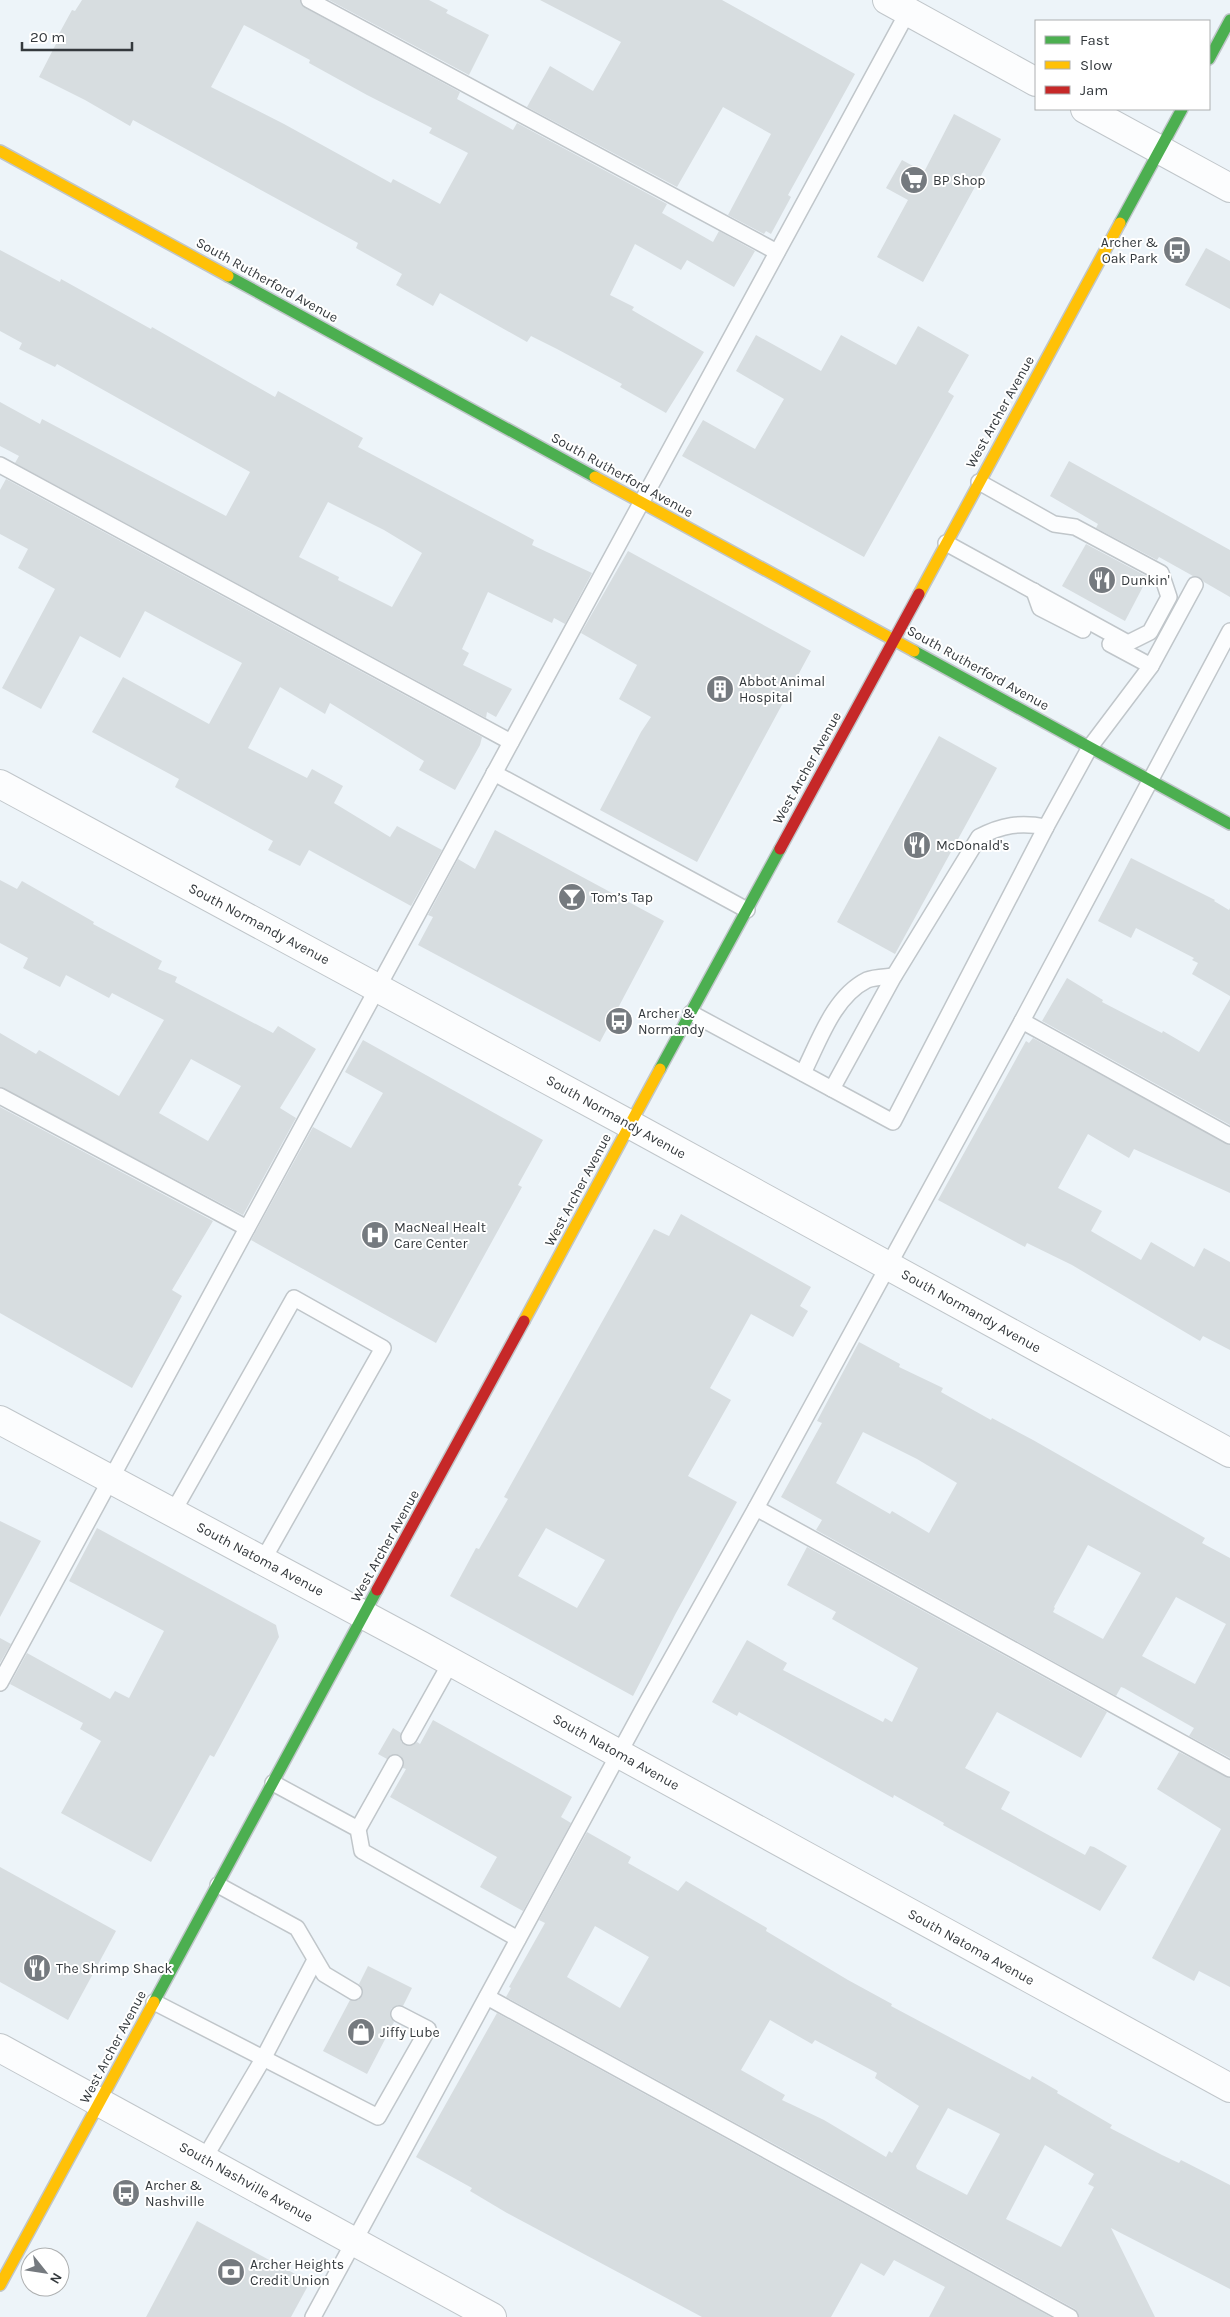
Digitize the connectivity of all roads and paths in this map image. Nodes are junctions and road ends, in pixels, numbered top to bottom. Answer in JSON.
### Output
{"nodes":[{"id":1,"x":309,"y":0,"type":"edge"},
{"id":2,"x":903,"y":4,"type":"edge"},
{"id":3,"x":1230,"y":20,"type":"edge"},
{"id":4,"x":1210,"y":57,"type":"edge"},
{"id":5,"x":1035,"y":81,"type":"edge"},
{"id":6,"x":1087,"y":110,"type":"edge"},
{"id":7,"x":1181,"y":110,"type":"edge"},
{"id":8,"x":1160,"y":150,"type":"junction"},
{"id":9,"x":0,"y":151,"type":"edge"},
{"id":10,"x":1230,"y":188,"type":"edge"},
{"id":11,"x":777,"y":252,"type":"junction"},
{"id":12,"x":0,"y":466,"type":"edge"},
{"id":13,"x":979,"y":482,"type":"junction"},
{"id":14,"x":641,"y":502,"type":"junction"},
{"id":15,"x":946,"y":544,"type":"junction"},
{"id":16,"x":1196,"y":585,"type":"dead end"},
{"id":17,"x":1034,"y":591,"type":"junction"},
{"id":18,"x":1230,"y":631,"type":"edge"},
{"id":19,"x":894,"y":639,"type":"junction"},
{"id":20,"x":1151,"y":666,"type":"junction"},
{"id":21,"x":511,"y":742,"type":"junction"},
{"id":22,"x":1090,"y":747,"type":"junction"},
{"id":23,"x":494,"y":773,"type":"junction"},
{"id":24,"x":1150,"y":780,"type":"junction"},
{"id":25,"x":0,"y":784,"type":"edge"},
{"id":26,"x":1230,"y":824,"type":"edge"},
{"id":27,"x":1046,"y":827,"type":"junction"},
{"id":28,"x":747,"y":910,"type":"junction"},
{"id":29,"x":894,"y":976,"type":"junction"},
{"id":30,"x":377,"y":988,"type":"junction"},
{"id":31,"x":691,"y":1013,"type":"junction"},
{"id":32,"x":1022,"y":1021,"type":"junction"},
{"id":33,"x":803,"y":1073,"type":"junction"},
{"id":34,"x":832,"y":1089,"type":"junction"},
{"id":35,"x":0,"y":1096,"type":"edge"},
{"id":36,"x":631,"y":1125,"type":"junction"},
{"id":37,"x":1230,"y":1136,"type":"edge"},
{"id":38,"x":247,"y":1228,"type":"junction"},
{"id":39,"x":883,"y":1264,"type":"junction"},
{"id":40,"x":0,"y":1420,"type":"edge"},
{"id":41,"x":1230,"y":1453,"type":"edge"},
{"id":42,"x":110,"y":1480,"type":"junction"},
{"id":43,"x":756,"y":1508,"type":"junction"},
{"id":44,"x":173,"y":1512,"type":"junction"},
{"id":45,"x":263,"y":1560,"type":"junction"},
{"id":46,"x":365,"y":1615,"type":"junction"},
{"id":47,"x":451,"y":1662,"type":"junction"},
{"id":48,"x":0,"y":1682,"type":"edge"},
{"id":49,"x":409,"y":1737,"type":"dead end"},
{"id":50,"x":619,"y":1754,"type":"junction"},
{"id":51,"x":395,"y":1763,"type":"dead end"},
{"id":52,"x":1230,"y":1769,"type":"edge"},
{"id":53,"x":273,"y":1783,"type":"junction"},
{"id":54,"x":358,"y":1829,"type":"junction"},
{"id":55,"x":218,"y":1885,"type":"junction"},
{"id":56,"x":518,"y":1939,"type":"junction"},
{"id":57,"x":315,"y":1960,"type":"junction"},
{"id":58,"x":354,"y":1992,"type":"dead end"},
{"id":59,"x":487,"y":1997,"type":"junction"},
{"id":60,"x":154,"y":2002,"type":"junction"},
{"id":61,"x":399,"y":2014,"type":"dead end"},
{"id":62,"x":0,"y":2048,"type":"edge"},
{"id":63,"x":263,"y":2059,"type":"junction"},
{"id":64,"x":1230,"y":2088,"type":"edge"},
{"id":65,"x":100,"y":2102,"type":"junction"},
{"id":66,"x":204,"y":2159,"type":"junction"},
{"id":67,"x":355,"y":2241,"type":"junction"},
{"id":68,"x":6,"y":2262,"type":"edge"},
{"id":69,"x":0,"y":2285,"type":"edge"},
{"id":70,"x":313,"y":2317,"type":"edge"},
{"id":71,"x":492,"y":2317,"type":"edge"},
{"id":72,"x":1070,"y":2317,"type":"edge"}],
"edges":[{"from":1,"to":11,"type":"lane"},
{"from":2,"to":5,"type":"street"},
{"from":2,"to":11,"type":"lane"},
{"from":3,"to":4,"type":"main road"},
{"from":6,"to":8,"type":"street"},
{"from":7,"to":8,"type":"main road","name":"West Archer Avenue"},
{"from":8,"to":10,"type":"street"},
{"from":8,"to":13,"type":"main road","name":"West Archer Avenue"},
{"from":9,"to":14,"type":"main road","name":"South Rutherford Avenue"},
{"from":11,"to":14,"type":"lane"},
{"from":12,"to":21,"type":"lane"},
{"from":13,"to":15,"type":"main road","name":"West Archer Avenue"},
{"from":13,"to":17,"type":"lane"},
{"from":14,"to":19,"type":"main road","name":"South Rutherford Avenue"},
{"from":14,"to":21,"type":"lane"},
{"from":15,"to":17,"type":"lane"},
{"from":15,"to":19,"type":"main road","name":"West Archer Avenue"},
{"from":16,"to":20,"type":"lane"},
{"from":17,"to":20,"type":"lane"},
{"from":18,"to":24,"type":"lane"},
{"from":19,"to":22,"type":"main road","name":"South Rutherford Avenue"},
{"from":19,"to":28,"type":"main road","name":"West Archer Avenue"},
{"from":20,"to":22,"type":"lane"},
{"from":21,"to":23,"type":"lane"},
{"from":22,"to":24,"type":"main road","name":"South Rutherford Avenue"},
{"from":22,"to":27,"type":"lane"},
{"from":23,"to":28,"type":"lane"},
{"from":23,"to":30,"type":"lane"},
{"from":24,"to":26,"type":"main road","name":"South Rutherford Avenue"},
{"from":24,"to":32,"type":"lane"},
{"from":25,"to":30,"type":"street","name":"South Normandy Avenue"},
{"from":27,"to":29,"type":"lane"},
{"from":27,"to":34,"type":"lane"},
{"from":28,"to":31,"type":"main road","name":"West Archer Avenue"},
{"from":29,"to":33,"type":"lane"},
{"from":29,"to":34,"type":"lane"},
{"from":30,"to":36,"type":"street","name":"South Normandy Avenue"},
{"from":30,"to":38,"type":"lane"},
{"from":31,"to":33,"type":"lane"},
{"from":31,"to":36,"type":"main road","name":"West Archer Avenue"},
{"from":32,"to":37,"type":"lane"},
{"from":32,"to":39,"type":"lane"},
{"from":33,"to":34,"type":"lane"},
{"from":35,"to":38,"type":"lane"},
{"from":36,"to":39,"type":"street","name":"South Normandy Avenue"},
{"from":36,"to":46,"type":"main road","name":"West Archer Avenue"},
{"from":38,"to":42,"type":"lane"},
{"from":39,"to":41,"type":"street","name":"South Normandy Avenue"},
{"from":39,"to":43,"type":"lane"},
{"from":40,"to":42,"type":"street","name":"South Natoma Avenue"},
{"from":42,"to":44,"type":"street","name":"South Natoma Avenue"},
{"from":42,"to":48,"type":"lane"},
{"from":43,"to":50,"type":"lane"},
{"from":43,"to":52,"type":"lane"},
{"from":44,"to":45,"type":"street","name":"South Natoma Avenue"},
{"from":44,"to":45,"type":"lane"},
{"from":45,"to":46,"type":"street","name":"South Natoma Avenue"},
{"from":46,"to":47,"type":"street","name":"South Natoma Avenue"},
{"from":46,"to":53,"type":"main road","name":"West Archer Avenue"},
{"from":47,"to":49,"type":"lane"},
{"from":47,"to":50,"type":"street","name":"South Natoma Avenue"},
{"from":50,"to":56,"type":"lane"},
{"from":50,"to":64,"type":"street","name":"South Natoma Avenue"},
{"from":51,"to":54,"type":"lane"},
{"from":53,"to":54,"type":"lane"},
{"from":53,"to":55,"type":"main road","name":"West Archer Avenue"},
{"from":54,"to":56,"type":"lane"},
{"from":55,"to":57,"type":"lane"},
{"from":55,"to":60,"type":"main road","name":"West Archer Avenue"},
{"from":56,"to":59,"type":"lane"},
{"from":57,"to":58,"type":"lane"},
{"from":57,"to":63,"type":"lane"},
{"from":59,"to":67,"type":"lane"},
{"from":59,"to":72,"type":"lane"},
{"from":60,"to":63,"type":"lane"},
{"from":60,"to":65,"type":"main road","name":"West Archer Avenue"},
{"from":61,"to":63,"type":"lane"},
{"from":62,"to":65,"type":"street","name":"South Nashville Avenue"},
{"from":63,"to":66,"type":"lane"},
{"from":65,"to":66,"type":"street","name":"South Nashville Avenue"},
{"from":65,"to":68,"type":"main road","name":"West Archer Avenue"},
{"from":66,"to":67,"type":"street","name":"South Nashville Avenue"},
{"from":67,"to":70,"type":"lane"},
{"from":67,"to":71,"type":"street","name":"South Nashville Avenue"},
{"from":68,"to":69,"type":"main road","name":"West Archer Avenue"}]}
